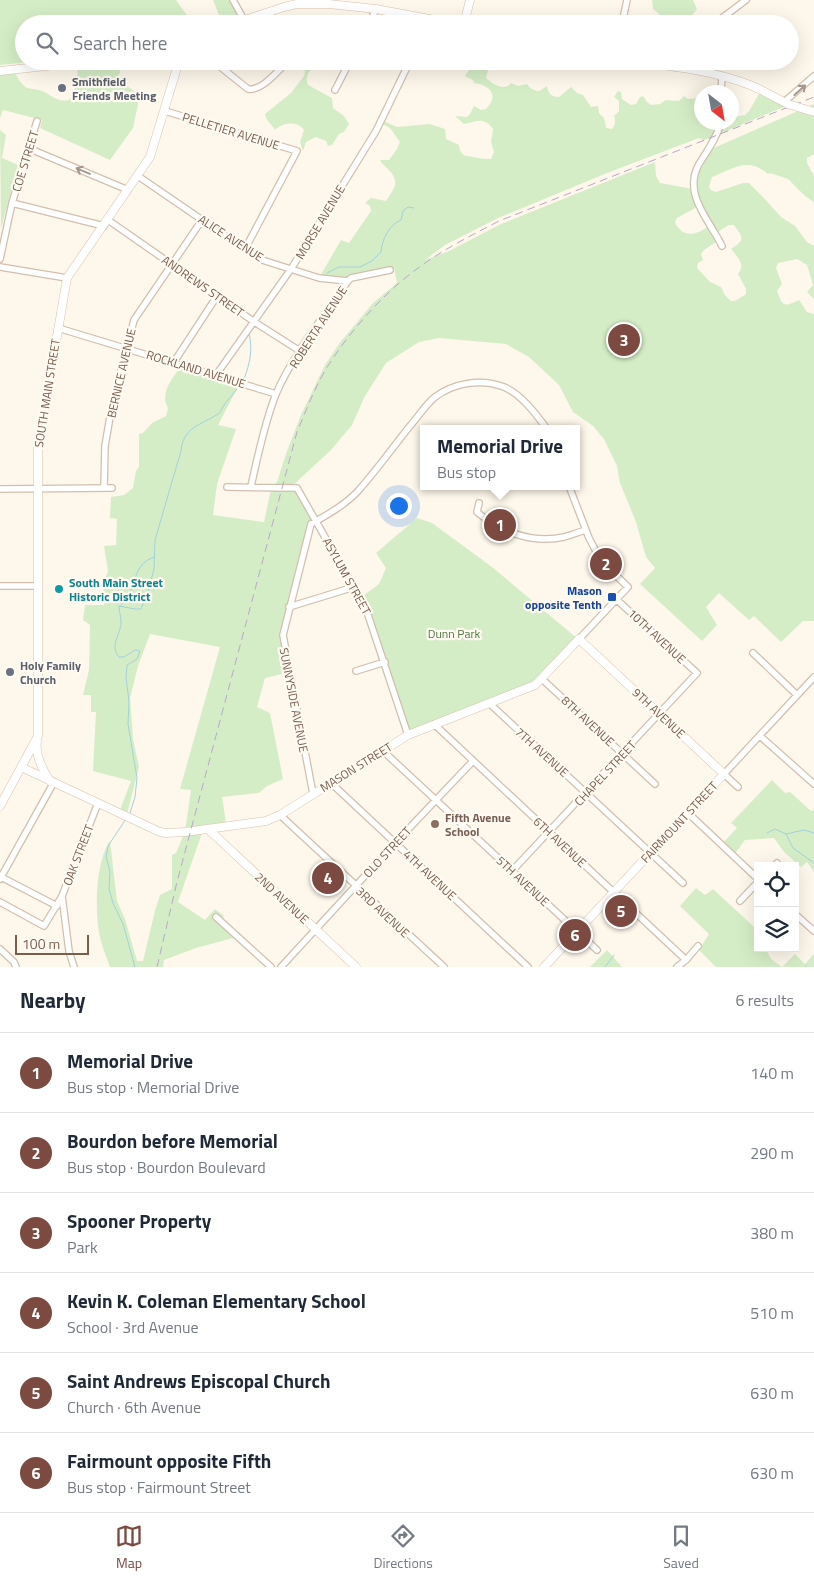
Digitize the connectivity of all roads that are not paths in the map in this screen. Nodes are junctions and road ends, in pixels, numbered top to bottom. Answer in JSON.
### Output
{"nodes":[{"id":1,"x":232,"y":0,"type":"edge"},
{"id":2,"x":470,"y":0,"type":"edge"},
{"id":3,"x":626,"y":0,"type":"edge"},
{"id":4,"x":746,"y":0,"type":"edge"},
{"id":5,"x":297,"y":2,"type":"edge"},
{"id":6,"x":329,"y":2,"type":"edge"},
{"id":7,"x":285,"y":4,"type":"edge"},
{"id":8,"x":376,"y":9,"type":"junction"},
{"id":9,"x":241,"y":15,"type":"edge"},
{"id":10,"x":257,"y":15,"type":"edge"},
{"id":11,"x":373,"y":15,"type":"edge"},
{"id":12,"x":403,"y":15,"type":"edge"},
{"id":13,"x":466,"y":15,"type":"edge"},
{"id":14,"x":624,"y":15,"type":"edge"},
{"id":15,"x":726,"y":15,"type":"edge"},
{"id":16,"x":15,"y":69,"type":"edge"},
{"id":17,"x":176,"y":70,"type":"edge"},
{"id":18,"x":224,"y":70,"type":"edge"},
{"id":19,"x":278,"y":70,"type":"edge"},
{"id":20,"x":346,"y":70,"type":"edge"},
{"id":21,"x":406,"y":70,"type":"edge"},
{"id":22,"x":701,"y":70,"type":"edge"},
{"id":23,"x":0,"y":71,"type":"edge"},
{"id":24,"x":722,"y":76,"type":"junction"},
{"id":25,"x":814,"y":76,"type":"edge"},
{"id":26,"x":721,"y":85,"type":"edge"},
{"id":27,"x":336,"y":90,"type":"dead end"},
{"id":28,"x":786,"y":103,"type":"junction"},
{"id":29,"x":165,"y":111,"type":"junction"},
{"id":30,"x":814,"y":112,"type":"edge"},
{"id":31,"x":37,"y":121,"type":"dead end"},
{"id":32,"x":718,"y":130,"type":"edge"},
{"id":33,"x":28,"y":148,"type":"junction"},
{"id":34,"x":138,"y":176,"type":"junction"},
{"id":35,"x":128,"y":190,"type":"junction"},
{"id":36,"x":12,"y":203,"type":"junction"},
{"id":37,"x":202,"y":220,"type":"junction"},
{"id":38,"x":106,"y":223,"type":"junction"},
{"id":39,"x":722,"y":246,"type":"dead end"},
{"id":40,"x":245,"y":249,"type":"junction"},
{"id":41,"x":0,"y":259,"type":"edge"},
{"id":42,"x":172,"y":264,"type":"junction"},
{"id":43,"x":0,"y":267,"type":"edge"},
{"id":44,"x":291,"y":269,"type":"junction"},
{"id":45,"x":390,"y":270,"type":"dead end"},
{"id":46,"x":67,"y":278,"type":"junction"},
{"id":47,"x":348,"y":281,"type":"junction"},
{"id":48,"x":218,"y":296,"type":"junction"},
{"id":49,"x":253,"y":321,"type":"junction"},
{"id":50,"x":58,"y":328,"type":"junction"},
{"id":51,"x":126,"y":348,"type":"junction"},
{"id":52,"x":300,"y":351,"type":"junction"},
{"id":53,"x":174,"y":362,"type":"junction"},
{"id":54,"x":216,"y":375,"type":"junction"},
{"id":55,"x":276,"y":394,"type":"junction"},
{"id":56,"x":544,"y":425,"type":"edge"},
{"id":57,"x":251,"y":486,"type":"junction"},
{"id":58,"x":226,"y":487,"type":"dead end"},
{"id":59,"x":104,"y":488,"type":"junction"},
{"id":60,"x":112,"y":488,"type":"dead end"},
{"id":61,"x":0,"y":489,"type":"edge"},
{"id":62,"x":37,"y":489,"type":"junction"},
{"id":63,"x":571,"y":490,"type":"edge"},
{"id":64,"x":479,"y":503,"type":"dead end"},
{"id":65,"x":316,"y":522,"type":"junction"},
{"id":66,"x":586,"y":530,"type":"junction"},
{"id":67,"x":0,"y":586,"type":"edge"},
{"id":68,"x":38,"y":586,"type":"junction"},
{"id":69,"x":354,"y":587,"type":"junction"},
{"id":70,"x":617,"y":600,"type":"junction"},
{"id":71,"x":289,"y":607,"type":"junction"},
{"id":72,"x":579,"y":639,"type":"junction"},
{"id":73,"x":754,"y":653,"type":"dead end"},
{"id":74,"x":385,"y":662,"type":"junction"},
{"id":75,"x":356,"y":671,"type":"dead end"},
{"id":76,"x":697,"y":673,"type":"joint"},
{"id":77,"x":814,"y":677,"type":"edge"},
{"id":78,"x":542,"y":679,"type":"junction"},
{"id":79,"x":797,"y":695,"type":"junction"},
{"id":80,"x":489,"y":703,"type":"junction"},
{"id":81,"x":660,"y":714,"type":"junction"},
{"id":82,"x":434,"y":724,"type":"junction"},
{"id":83,"x":408,"y":735,"type":"junction"},
{"id":84,"x":38,"y":736,"type":"junction"},
{"id":85,"x":760,"y":736,"type":"junction"},
{"id":86,"x":382,"y":750,"type":"junction"},
{"id":87,"x":623,"y":753,"type":"junction"},
{"id":88,"x":474,"y":761,"type":"junction"},
{"id":89,"x":21,"y":767,"type":"junction"},
{"id":90,"x":724,"y":774,"type":"junction"},
{"id":91,"x":52,"y":782,"type":"junction"},
{"id":92,"x":331,"y":783,"type":"junction"},
{"id":93,"x":655,"y":784,"type":"dead end"},
{"id":94,"x":814,"y":784,"type":"edge"},
{"id":95,"x":738,"y":787,"type":"dead end"},
{"id":96,"x":586,"y":792,"type":"junction"},
{"id":97,"x":313,"y":794,"type":"junction"},
{"id":98,"x":436,"y":800,"type":"junction"},
{"id":99,"x":98,"y":803,"type":"junction"},
{"id":100,"x":0,"y":806,"type":"edge"},
{"id":101,"x":688,"y":814,"type":"junction"},
{"id":102,"x":280,"y":815,"type":"junction"},
{"id":103,"x":208,"y":829,"type":"junction"},
{"id":104,"x":549,"y":832,"type":"junction"},
{"id":105,"x":396,"y":842,"type":"junction"},
{"id":106,"x":651,"y":852,"type":"junction"},
{"id":107,"x":512,"y":872,"type":"junction"},
{"id":108,"x":754,"y":876,"type":"edge"},
{"id":109,"x":1,"y":878,"type":"edge"},
{"id":110,"x":683,"y":883,"type":"dead end"},
{"id":111,"x":754,"y":885,"type":"edge"},
{"id":112,"x":355,"y":886,"type":"junction"},
{"id":113,"x":614,"y":892,"type":"junction"},
{"id":114,"x":62,"y":896,"type":"junction"},
{"id":115,"x":740,"y":901,"type":"dead end"},
{"id":116,"x":0,"y":902,"type":"edge"},
{"id":117,"x":57,"y":906,"type":"junction"},
{"id":118,"x":216,"y":916,"type":"dead end"},
{"id":119,"x":799,"y":918,"type":"edge"},
{"id":120,"x":315,"y":929,"type":"junction"},
{"id":121,"x":577,"y":931,"type":"junction"},
{"id":122,"x":814,"y":931,"type":"edge"},
{"id":123,"x":698,"y":946,"type":"dead end"},
{"id":124,"x":0,"y":949,"type":"edge"},
{"id":125,"x":597,"y":950,"type":"dead end"},
{"id":126,"x":686,"y":960,"type":"junction"},
{"id":127,"x":16,"y":967,"type":"edge"},
{"id":128,"x":74,"y":967,"type":"edge"},
{"id":129,"x":271,"y":967,"type":"edge"},
{"id":130,"x":281,"y":967,"type":"edge"},
{"id":131,"x":356,"y":967,"type":"edge"},
{"id":132,"x":444,"y":967,"type":"edge"},
{"id":133,"x":528,"y":967,"type":"edge"},
{"id":134,"x":544,"y":967,"type":"edge"},
{"id":135,"x":677,"y":967,"type":"edge"}],
"edges":[{"from":1,"to":9,"type":"street"},
{"from":2,"to":13,"type":"street"},
{"from":3,"to":14,"type":"street"},
{"from":4,"to":15,"type":"street"},
{"from":5,"to":6,"type":"street"},
{"from":5,"to":7,"type":"street"},
{"from":6,"to":8,"type":"street"},
{"from":7,"to":10,"type":"street"},
{"from":8,"to":11,"type":"street"},
{"from":8,"to":12,"type":"street"},
{"from":16,"to":23,"type":"street"},
{"from":17,"to":29,"type":"street","name":"SOUTH MAIN STREET"},
{"from":18,"to":19,"type":"street"},
{"from":20,"to":27,"type":"street"},
{"from":21,"to":44,"type":"street","name":"MORSE AVENUE"},
{"from":22,"to":24,"type":"street"},
{"from":24,"to":26,"type":"street"},
{"from":24,"to":28,"type":"street"},
{"from":28,"to":25,"type":"street","one_way":true},
{"from":28,"to":30,"type":"street","bridge":true},
{"from":29,"to":34,"type":"street","name":"SOUTH MAIN STREET"},
{"from":29,"to":40,"type":"street","name":"PELLETIER AVENUE"},
{"from":31,"to":33,"type":"street","name":"COE STREET"},
{"from":32,"to":39,"type":"street"},
{"from":35,"to":33,"type":"street","one_way":true},
{"from":33,"to":36,"type":"street","name":"COE STREET"},
{"from":34,"to":35,"type":"street","name":"SOUTH MAIN STREET"},
{"from":34,"to":37,"type":"street","name":"ALICE AVENUE"},
{"from":35,"to":38,"type":"street","name":"SOUTH MAIN STREET"},
{"from":36,"to":38,"type":"street"},
{"from":36,"to":41,"type":"street","name":"COE STREET"},
{"from":37,"to":40,"type":"street","name":"ALICE AVENUE"},
{"from":37,"to":42,"type":"street","name":"BERNICE AVENUE"},
{"from":38,"to":42,"type":"street","name":"ANDREWS STREET"},
{"from":38,"to":46,"type":"street","name":"SOUTH MAIN STREET"},
{"from":40,"to":44,"type":"street","name":"ALICE AVENUE"},
{"from":42,"to":48,"type":"street","name":"ANDREWS STREET"},
{"from":42,"to":51,"type":"street","name":"BERNICE AVENUE"},
{"from":43,"to":46,"type":"street"},
{"from":44,"to":47,"type":"street","name":"ALICE AVENUE"},
{"from":44,"to":49,"type":"street","name":"MORSE AVENUE"},
{"from":45,"to":47,"type":"street","name":"ALICE AVENUE"},
{"from":46,"to":50,"type":"street","name":"SOUTH MAIN STREET"},
{"from":47,"to":52,"type":"street","name":"ROBERTA AVENUE"},
{"from":48,"to":49,"type":"street","name":"ANDREWS STREET"},
{"from":48,"to":53,"type":"street"},
{"from":49,"to":52,"type":"street","name":"ANDREWS STREET"},
{"from":49,"to":54,"type":"street","name":"MORSE AVENUE"},
{"from":50,"to":51,"type":"street","name":"ROCKLAND AVENUE"},
{"from":50,"to":62,"type":"street","name":"SOUTH MAIN STREET"},
{"from":51,"to":53,"type":"street","name":"ROCKLAND AVENUE"},
{"from":51,"to":59,"type":"street","name":"BERNICE AVENUE"},
{"from":52,"to":55,"type":"street","name":"ROBERTA AVENUE"},
{"from":53,"to":54,"type":"street","name":"ROCKLAND AVENUE"},
{"from":54,"to":55,"type":"street","name":"ROCKLAND AVENUE"},
{"from":55,"to":57,"type":"street","name":"ROBERTA AVENUE"},
{"from":56,"to":65,"type":"street"},
{"from":57,"to":58,"type":"street","name":"ASYLUM STREET"},
{"from":57,"to":65,"type":"street","name":"ASYLUM STREET"},
{"from":59,"to":60,"type":"street"},
{"from":59,"to":62,"type":"street"},
{"from":61,"to":62,"type":"street"},
{"from":62,"to":68,"type":"street","name":"SOUTH MAIN STREET"},
{"from":63,"to":66,"type":"street"},
{"from":64,"to":66,"type":"street"},
{"from":65,"to":69,"type":"street","name":"ASYLUM STREET"},
{"from":65,"to":71,"type":"street","name":"SUNNYSIDE AVENUE"},
{"from":66,"to":70,"type":"street","name":"MASON STREET"},
{"from":67,"to":68,"type":"street"},
{"from":68,"to":84,"type":"street","name":"SOUTH MAIN STREET"},
{"from":69,"to":71,"type":"street"},
{"from":69,"to":74,"type":"street","name":"ASYLUM STREET"},
{"from":70,"to":72,"type":"street","name":"MASON STREET"},
{"from":70,"to":76,"type":"street","name":"10TH AVENUE"},
{"from":71,"to":97,"type":"street","name":"SUNNYSIDE AVENUE"},
{"from":72,"to":78,"type":"street","name":"MASON STREET"},
{"from":72,"to":81,"type":"street","name":"9TH AVENUE"},
{"from":73,"to":79,"type":"street"},
{"from":74,"to":75,"type":"street"},
{"from":74,"to":83,"type":"street","name":"ASYLUM STREET"},
{"from":76,"to":81,"type":"street","name":"CHAPEL STREET"},
{"from":77,"to":79,"type":"street","name":"FAIRMOUNT STREET"},
{"from":78,"to":80,"type":"street","name":"MASON STREET"},
{"from":78,"to":87,"type":"street","name":"8TH AVENUE"},
{"from":79,"to":85,"type":"street","name":"FAIRMOUNT STREET"},
{"from":80,"to":82,"type":"street","name":"MASON STREET"},
{"from":80,"to":96,"type":"street","name":"7TH AVENUE"},
{"from":81,"to":87,"type":"street","name":"CHAPEL STREET"},
{"from":81,"to":90,"type":"street","name":"9TH AVENUE"},
{"from":82,"to":83,"type":"street","name":"MASON STREET"},
{"from":82,"to":88,"type":"street","name":"6TH AVENUE"},
{"from":83,"to":86,"type":"street","name":"MASON STREET"},
{"from":84,"to":89,"type":"street","name":"SOUTH MAIN STREET"},
{"from":84,"to":91,"type":"street"},
{"from":85,"to":90,"type":"street","name":"FAIRMOUNT STREET"},
{"from":85,"to":94,"type":"street"},
{"from":86,"to":92,"type":"street","name":"MASON STREET"},
{"from":86,"to":98,"type":"street","name":"5TH AVENUE"},
{"from":87,"to":93,"type":"street","name":"8TH AVENUE"},
{"from":87,"to":96,"type":"street","name":"CHAPEL STREET"},
{"from":88,"to":98,"type":"street","name":"OLO STREET"},
{"from":88,"to":104,"type":"street","name":"6TH AVENUE"},
{"from":89,"to":91,"type":"street","name":"MASON STREET"},
{"from":89,"to":100,"type":"street","name":"SOUTH MAIN STREET"},
{"from":90,"to":95,"type":"street","name":"9TH AVENUE"},
{"from":90,"to":101,"type":"street","name":"FAIRMOUNT STREET"},
{"from":91,"to":99,"type":"street","name":"MASON STREET"},
{"from":91,"to":109,"type":"street"},
{"from":92,"to":97,"type":"street","name":"MASON STREET"},
{"from":92,"to":105,"type":"street","name":"4TH AVENUE"},
{"from":96,"to":104,"type":"street","name":"CHAPEL STREET"},
{"from":96,"to":106,"type":"street","name":"7TH AVENUE"},
{"from":97,"to":102,"type":"street","name":"MASON STREET"},
{"from":98,"to":105,"type":"street","name":"OLO STREET"},
{"from":98,"to":107,"type":"street","name":"5TH AVENUE"},
{"from":99,"to":103,"type":"street","name":"MASON STREET"},
{"from":99,"to":114,"type":"street","name":"OAK STREET"},
{"from":101,"to":106,"type":"street","name":"FAIRMOUNT STREET"},
{"from":101,"to":108,"type":"street"},
{"from":102,"to":103,"type":"street","name":"MASON STREET"},
{"from":102,"to":112,"type":"street","name":"3RD AVENUE"},
{"from":103,"to":120,"type":"street","name":"2ND AVENUE"},
{"from":104,"to":107,"type":"street","name":"CHAPEL STREET"},
{"from":104,"to":113,"type":"street","name":"6TH AVENUE"},
{"from":105,"to":112,"type":"street","name":"OLO STREET"},
{"from":105,"to":133,"type":"street","name":"4TH AVENUE"},
{"from":106,"to":110,"type":"street","name":"7TH AVENUE"},
{"from":106,"to":113,"type":"street","name":"FAIRMOUNT STREET"},
{"from":107,"to":121,"type":"street","name":"5TH AVENUE"},
{"from":109,"to":117,"type":"street"},
{"from":111,"to":115,"type":"street"},
{"from":112,"to":120,"type":"street","name":"OLO STREET"},
{"from":112,"to":132,"type":"street","name":"3RD AVENUE"},
{"from":113,"to":121,"type":"street","name":"FAIRMOUNT STREET"},
{"from":113,"to":126,"type":"street","name":"6TH AVENUE"},
{"from":114,"to":117,"type":"street"},
{"from":114,"to":128,"type":"street","name":"OAK STREET"},
{"from":116,"to":117,"type":"street"},
{"from":118,"to":129,"type":"street"},
{"from":119,"to":122,"type":"street"},
{"from":120,"to":130,"type":"street","name":"OLO STREET"},
{"from":120,"to":131,"type":"street","name":"2ND AVENUE"},
{"from":121,"to":125,"type":"street","name":"5TH AVENUE"},
{"from":121,"to":134,"type":"street","name":"FAIRMOUNT STREET"},
{"from":123,"to":126,"type":"street"},
{"from":124,"to":127,"type":"street"},
{"from":126,"to":135,"type":"street"}]}
